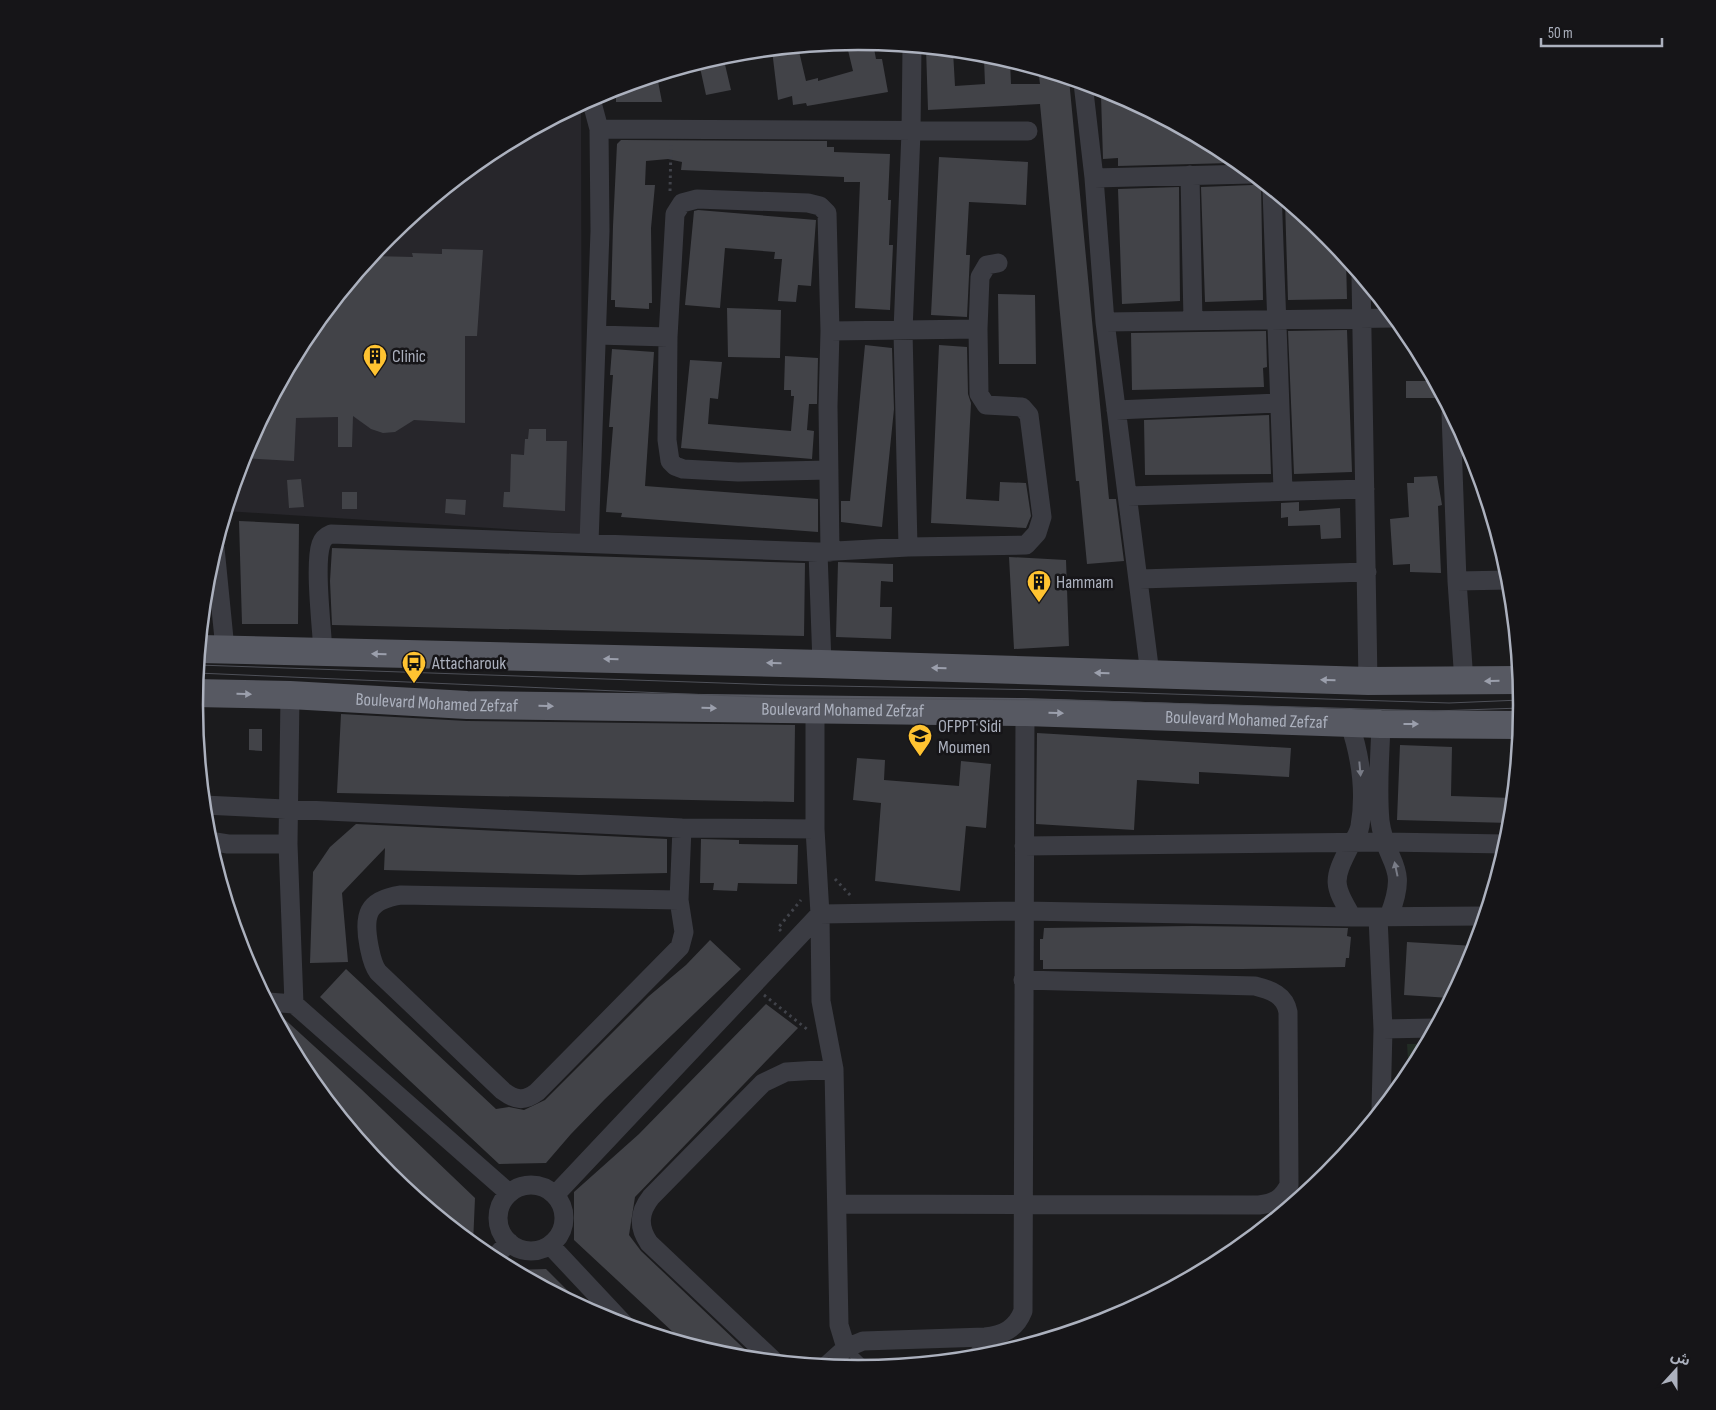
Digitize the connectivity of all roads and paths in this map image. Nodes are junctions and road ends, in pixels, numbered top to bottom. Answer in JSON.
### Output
{"nodes":[{"id":1,"x":912,"y":52,"type":"edge"},
{"id":2,"x":1089,"y":93,"type":"edge"},
{"id":3,"x":593,"y":106,"type":"edge"},
{"id":4,"x":599,"y":129,"type":"junction"},
{"id":5,"x":672,"y":130,"type":"junction"},
{"id":6,"x":1028,"y":131,"type":"dead end"},
{"id":7,"x":911,"y":132,"type":"junction"},
{"id":8,"x":1242,"y":174,"type":"edge"},
{"id":9,"x":1190,"y":175,"type":"junction"},
{"id":10,"x":1094,"y":178,"type":"junction"},
{"id":11,"x":1272,"y":198,"type":"edge"},
{"id":12,"x":679,"y":205,"type":"junction"},
{"id":13,"x":998,"y":263,"type":"dead end"},
{"id":14,"x":1361,"y":286,"type":"edge"},
{"id":15,"x":1362,"y":317,"type":"junction"},
{"id":16,"x":1386,"y":318,"type":"edge"},
{"id":17,"x":1276,"y":320,"type":"junction"},
{"id":18,"x":1193,"y":321,"type":"junction"},
{"id":19,"x":1105,"y":322,"type":"junction"},
{"id":20,"x":978,"y":329,"type":"junction"},
{"id":21,"x":830,"y":331,"type":"junction"},
{"id":22,"x":903,"y":331,"type":"junction"},
{"id":23,"x":598,"y":335,"type":"junction"},
{"id":24,"x":668,"y":337,"type":"junction"},
{"id":25,"x":1279,"y":402,"type":"junction"},
{"id":26,"x":1116,"y":410,"type":"junction"},
{"id":27,"x":1452,"y":429,"type":"edge"},
{"id":28,"x":829,"y":470,"type":"junction"},
{"id":29,"x":1365,"y":489,"type":"junction"},
{"id":30,"x":1283,"y":490,"type":"junction"},
{"id":31,"x":1128,"y":496,"type":"junction"},
{"id":32,"x":589,"y":543,"type":"junction"},
{"id":33,"x":908,"y":547,"type":"junction"},
{"id":34,"x":824,"y":552,"type":"junction"},
{"id":35,"x":1368,"y":572,"type":"junction"},
{"id":36,"x":1140,"y":579,"type":"junction"},
{"id":37,"x":1501,"y":580,"type":"edge"},
{"id":38,"x":1457,"y":581,"type":"junction"},
{"id":39,"x":214,"y":591,"type":"edge"},
{"id":40,"x":212,"y":649,"type":"edge"},
{"id":41,"x":323,"y":653,"type":"junction"},
{"id":42,"x":822,"y":664,"type":"junction"},
{"id":43,"x":1150,"y":674,"type":"junction"},
{"id":44,"x":1512,"y":680,"type":"edge"},
{"id":45,"x":1368,"y":681,"type":"junction"},
{"id":46,"x":1464,"y":682,"type":"junction"},
{"id":47,"x":203,"y":693,"type":"edge"},
{"id":48,"x":290,"y":696,"type":"junction"},
{"id":49,"x":815,"y":709,"type":"junction"},
{"id":50,"x":1025,"y":712,"type":"junction"},
{"id":51,"x":1348,"y":722,"type":"junction"},
{"id":52,"x":1381,"y":724,"type":"junction"},
{"id":53,"x":1513,"y":725,"type":"edge"},
{"id":54,"x":211,"y":805,"type":"edge"},
{"id":55,"x":290,"y":807,"type":"junction"},
{"id":56,"x":682,"y":828,"type":"junction"},
{"id":57,"x":815,"y":829,"type":"junction"},
{"id":58,"x":218,"y":842,"type":"edge"},
{"id":59,"x":1352,"y":842,"type":"junction"},
{"id":60,"x":1385,"y":842,"type":"junction"},
{"id":61,"x":288,"y":844,"type":"junction"},
{"id":62,"x":1498,"y":844,"type":"edge"},
{"id":63,"x":1024,"y":846,"type":"junction"},
{"id":64,"x":831,"y":875,"type":"dead end"},
{"id":65,"x":856,"y":898,"type":"dead end"},
{"id":66,"x":679,"y":900,"type":"junction"},
{"id":67,"x":1024,"y":911,"type":"junction"},
{"id":68,"x":820,"y":914,"type":"junction"},
{"id":69,"x":1478,"y":916,"type":"edge"},
{"id":70,"x":1384,"y":917,"type":"junction"},
{"id":71,"x":1352,"y":918,"type":"junction"},
{"id":72,"x":1024,"y":980,"type":"junction"},
{"id":73,"x":275,"y":1003,"type":"edge"},
{"id":74,"x":294,"y":1004,"type":"junction"},
{"id":75,"x":1427,"y":1028,"type":"edge"},
{"id":76,"x":1383,"y":1029,"type":"junction"},
{"id":77,"x":834,"y":1069,"type":"junction"},
{"id":78,"x":1381,"y":1099,"type":"edge"},
{"id":79,"x":508,"y":1194,"type":"junction"},
{"id":80,"x":555,"y":1195,"type":"junction"},
{"id":81,"x":837,"y":1204,"type":"junction"},
{"id":82,"x":1023,"y":1206,"type":"junction"},
{"id":83,"x":509,"y":1242,"type":"junction"},
{"id":84,"x":550,"y":1245,"type":"junction"},
{"id":85,"x":499,"y":1253,"type":"edge"},
{"id":86,"x":613,"y":1312,"type":"edge"},
{"id":87,"x":984,"y":1337,"type":"junction"},
{"id":88,"x":846,"y":1348,"type":"junction"},
{"id":89,"x":977,"y":1348,"type":"edge"},
{"id":90,"x":765,"y":1353,"type":"edge"},
{"id":91,"x":833,"y":1359,"type":"edge"},
{"id":92,"x":859,"y":1360,"type":"edge"}],
"edges":[{"from":1,"to":7,"type":"street"},
{"from":2,"to":10,"type":"street"},
{"from":3,"to":4,"type":"street"},
{"from":4,"to":5,"type":"street"},
{"from":4,"to":23,"type":"street"},
{"from":5,"to":7,"type":"street"},
{"from":5,"to":12,"type":"path"},
{"from":6,"to":7,"type":"street"},
{"from":7,"to":22,"type":"street"},
{"from":8,"to":9,"type":"street"},
{"from":9,"to":10,"type":"street"},
{"from":9,"to":18,"type":"street"},
{"from":10,"to":19,"type":"street"},
{"from":11,"to":17,"type":"street"},
{"from":12,"to":21,"type":"street"},
{"from":12,"to":24,"type":"street"},
{"from":13,"to":20,"type":"street"},
{"from":14,"to":15,"type":"street"},
{"from":15,"to":16,"type":"street"},
{"from":15,"to":17,"type":"street"},
{"from":15,"to":29,"type":"street"},
{"from":17,"to":18,"type":"street"},
{"from":17,"to":25,"type":"street"},
{"from":18,"to":19,"type":"street"},
{"from":19,"to":26,"type":"street"},
{"from":20,"to":22,"type":"street"},
{"from":20,"to":33,"type":"street"},
{"from":21,"to":22,"type":"street"},
{"from":21,"to":28,"type":"street"},
{"from":22,"to":33,"type":"street"},
{"from":23,"to":24,"type":"street"},
{"from":23,"to":32,"type":"street"},
{"from":24,"to":28,"type":"street"},
{"from":25,"to":26,"type":"street"},
{"from":25,"to":30,"type":"street"},
{"from":26,"to":31,"type":"street"},
{"from":27,"to":38,"type":"street"},
{"from":28,"to":34,"type":"street"},
{"from":29,"to":30,"type":"street"},
{"from":29,"to":35,"type":"street"},
{"from":30,"to":31,"type":"street"},
{"from":31,"to":36,"type":"street"},
{"from":32,"to":34,"type":"street"},
{"from":32,"to":41,"type":"street"},
{"from":33,"to":34,"type":"street"},
{"from":34,"to":42,"type":"street"},
{"from":35,"to":36,"type":"street"},
{"from":35,"to":45,"type":"street"},
{"from":36,"to":43,"type":"street"},
{"from":37,"to":38,"type":"street"},
{"from":38,"to":46,"type":"street"},
{"from":39,"to":40,"type":"street"},
{"from":40,"to":41,"type":"main road"},
{"from":42,"to":41,"type":"main road","one_way":true},
{"from":43,"to":42,"type":"main road","one_way":true},
{"from":45,"to":43,"type":"main road","one_way":true},
{"from":44,"to":46,"type":"main road","one_way":true},
{"from":45,"to":46,"type":"main road"},
{"from":47,"to":48,"type":"main road","name":"Boulevard Mohamed Zefzaf","one_way":true},
{"from":48,"to":49,"type":"main road","name":"Boulevard Mohamed Zefzaf","one_way":true},
{"from":48,"to":55,"type":"street"},
{"from":49,"to":50,"type":"main road","name":"Boulevard Mohamed Zefzaf"},
{"from":49,"to":57,"type":"street"},
{"from":50,"to":51,"type":"main road","name":"Boulevard Mohamed Zefzaf","one_way":true},
{"from":50,"to":63,"type":"street"},
{"from":51,"to":52,"type":"main road","name":"Boulevard Mohamed Zefzaf"},
{"from":51,"to":59,"type":"street","one_way":true},
{"from":52,"to":53,"type":"main road","name":"Boulevard Mohamed Zefzaf","one_way":true},
{"from":52,"to":60,"type":"street"},
{"from":54,"to":55,"type":"street"},
{"from":55,"to":56,"type":"street"},
{"from":55,"to":61,"type":"street"},
{"from":56,"to":57,"type":"street"},
{"from":56,"to":66,"type":"street"},
{"from":57,"to":68,"type":"street"},
{"from":58,"to":61,"type":"street"},
{"from":59,"to":60,"type":"street"},
{"from":59,"to":63,"type":"street"},
{"from":59,"to":71,"type":"street"},
{"from":60,"to":62,"type":"street"},
{"from":70,"to":60,"type":"street","one_way":true},
{"from":61,"to":74,"type":"street"},
{"from":63,"to":67,"type":"street"},
{"from":64,"to":65,"type":"path"},
{"from":66,"to":66,"type":"street"},
{"from":67,"to":68,"type":"street"},
{"from":67,"to":71,"type":"street"},
{"from":67,"to":72,"type":"street"},
{"from":68,"to":77,"type":"street"},
{"from":68,"to":80,"type":"street"},
{"from":69,"to":70,"type":"street"},
{"from":70,"to":71,"type":"street"},
{"from":70,"to":76,"type":"street"},
{"from":72,"to":82,"type":"street"},
{"from":72,"to":82,"type":"street"},
{"from":73,"to":74,"type":"street"},
{"from":74,"to":79,"type":"street"},
{"from":75,"to":76,"type":"street"},
{"from":76,"to":78,"type":"street"},
{"from":77,"to":81,"type":"street"},
{"from":77,"to":90,"type":"street"},
{"from":79,"to":80,"type":"street"},
{"from":79,"to":83,"type":"street"},
{"from":80,"to":84,"type":"street"},
{"from":81,"to":82,"type":"street"},
{"from":81,"to":88,"type":"street"},
{"from":82,"to":87,"type":"street"},
{"from":83,"to":84,"type":"street"},
{"from":83,"to":85,"type":"street"},
{"from":84,"to":86,"type":"street"},
{"from":87,"to":88,"type":"street"},
{"from":87,"to":89,"type":"lane"},
{"from":88,"to":91,"type":"street"},
{"from":88,"to":92,"type":"lane"}]}
